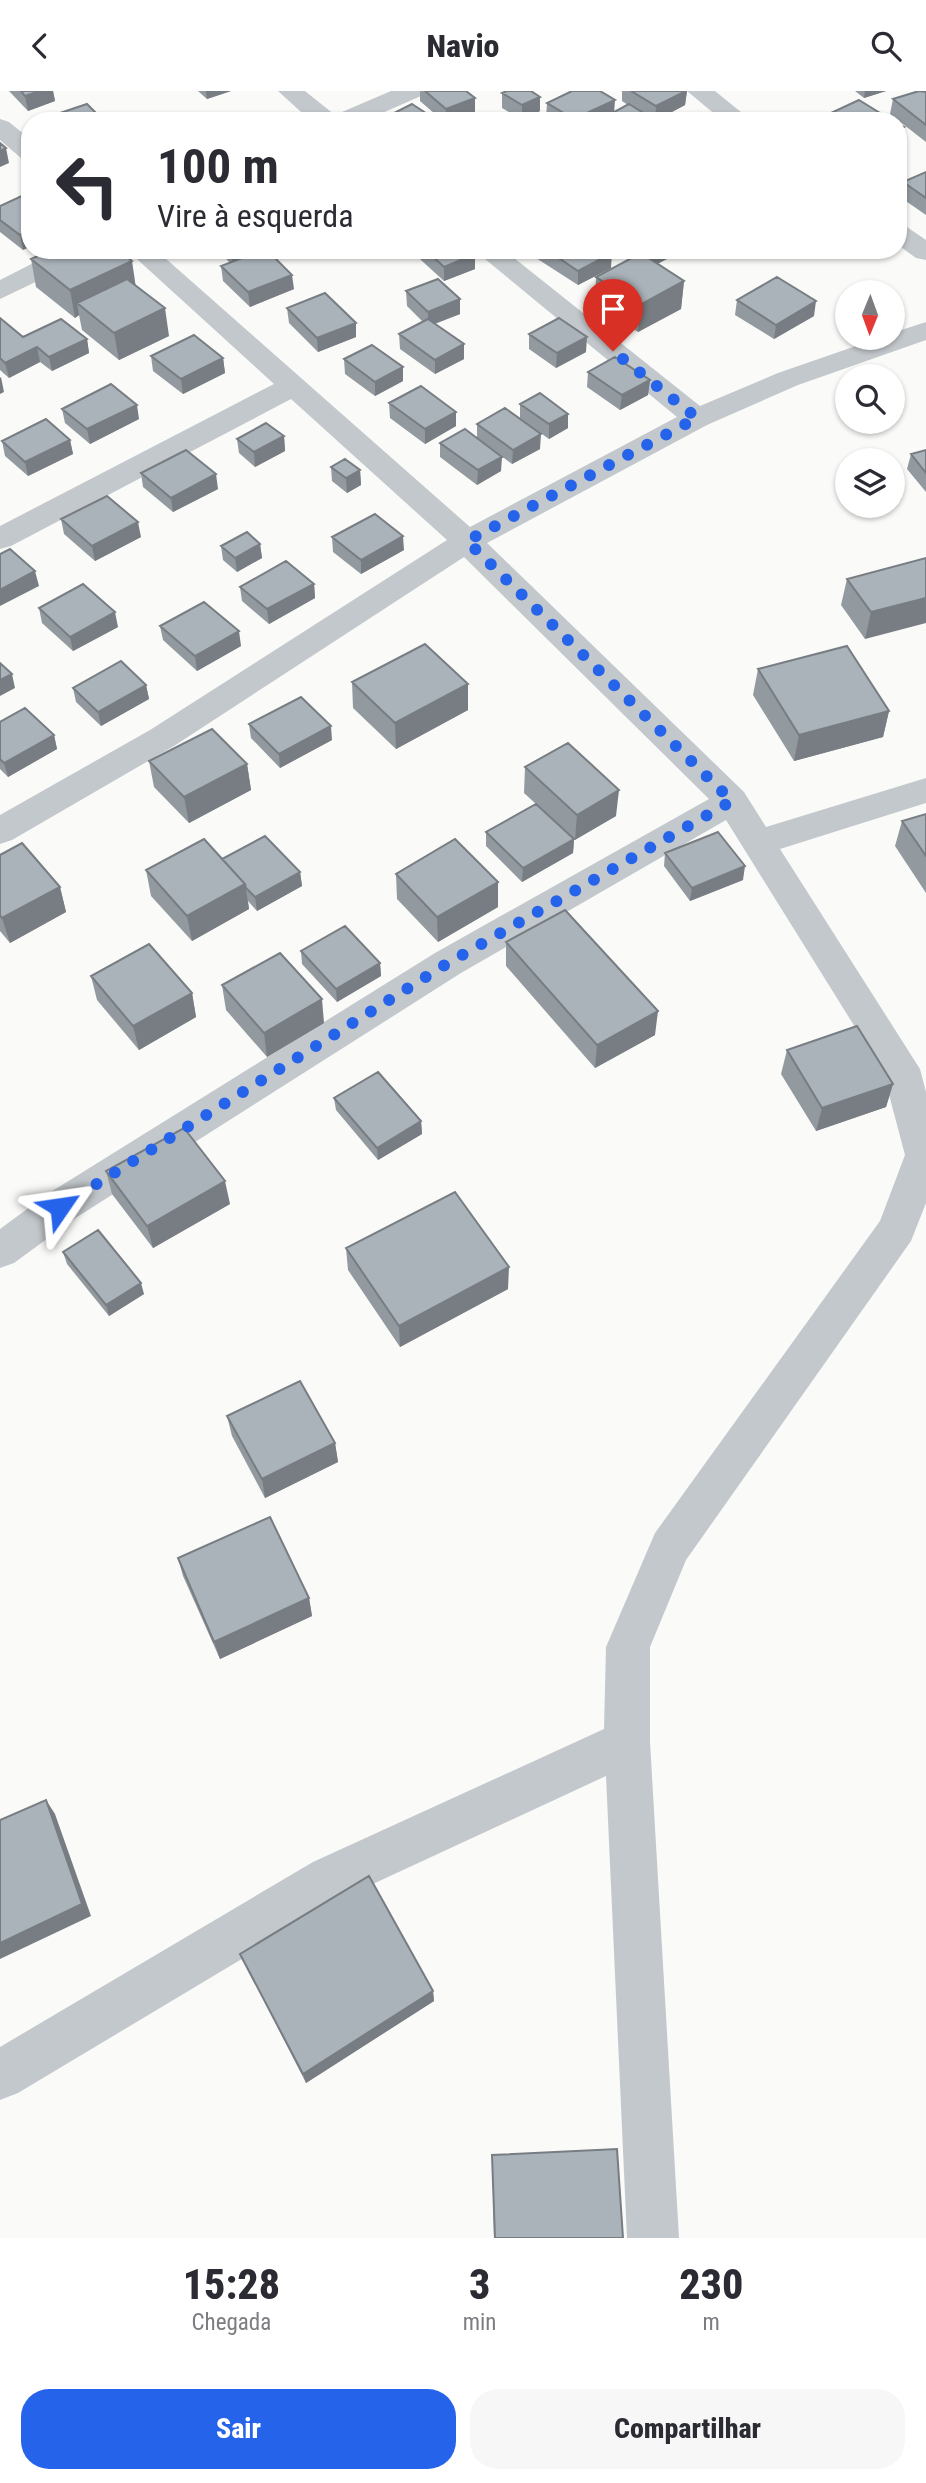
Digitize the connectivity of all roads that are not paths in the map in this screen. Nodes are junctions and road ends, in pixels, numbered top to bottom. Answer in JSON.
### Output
{"nodes":[{"id":1,"x":290,"y":91,"type":"edge"},
{"id":2,"x":412,"y":91,"type":"edge"},
{"id":3,"x":699,"y":91,"type":"edge"},
{"id":4,"x":316,"y":112,"type":"edge"},
{"id":5,"x":363,"y":112,"type":"edge"},
{"id":6,"x":728,"y":112,"type":"edge"},
{"id":7,"x":0,"y":127,"type":"edge"},
{"id":8,"x":21,"y":145,"type":"edge"},
{"id":9,"x":907,"y":239,"type":"edge"},
{"id":10,"x":926,"y":253,"type":"edge"},
{"id":11,"x":62,"y":259,"type":"edge"},
{"id":12,"x":150,"y":259,"type":"edge"},
{"id":13,"x":498,"y":259,"type":"edge"},
{"id":14,"x":0,"y":291,"type":"edge"},
{"id":15,"x":926,"y":331,"type":"edge"},
{"id":16,"x":293,"y":386,"type":"junction"},
{"id":17,"x":697,"y":418,"type":"junction"},
{"id":18,"x":0,"y":539,"type":"edge"},
{"id":19,"x":467,"y":541,"type":"junction"},
{"id":20,"x":926,"y":790,"type":"edge"},
{"id":21,"x":732,"y":801,"type":"junction"},
{"id":22,"x":0,"y":831,"type":"edge"},
{"id":23,"x":757,"y":843,"type":"junction"},
{"id":24,"x":0,"y":1251,"type":"edge"},
{"id":25,"x":627,"y":1742,"type":"junction"},
{"id":26,"x":0,"y":2075,"type":"edge"},
{"id":27,"x":653,"y":2238,"type":"edge"}],
"edges":[{"from":1,"to":4,"type":"street"},
{"from":2,"to":5,"type":"street"},
{"from":3,"to":6,"type":"street"},
{"from":7,"to":8,"type":"street"},
{"from":9,"to":10,"type":"street"},
{"from":11,"to":14,"type":"street"},
{"from":12,"to":16,"type":"street"},
{"from":13,"to":17,"type":"street"},
{"from":15,"to":17,"type":"street"},
{"from":16,"to":18,"type":"street"},
{"from":16,"to":19,"type":"street"},
{"from":17,"to":19,"type":"street"},
{"from":19,"to":21,"type":"street"},
{"from":19,"to":22,"type":"street"},
{"from":20,"to":23,"type":"street"},
{"from":21,"to":23,"type":"street"},
{"from":21,"to":24,"type":"street"},
{"from":23,"to":25,"type":"street"},
{"from":25,"to":26,"type":"street"},
{"from":25,"to":27,"type":"street"}]}
